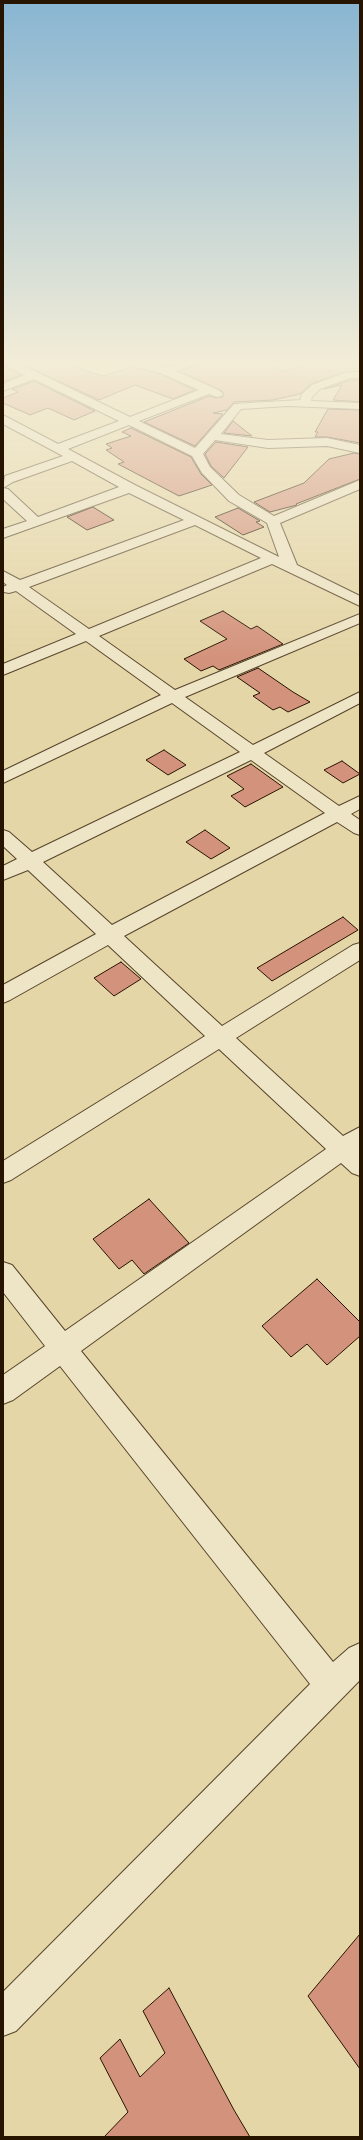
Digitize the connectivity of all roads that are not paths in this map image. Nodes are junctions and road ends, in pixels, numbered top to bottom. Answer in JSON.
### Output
{"nodes":[{"id":1,"x":65,"y":460,"type":"edge"},
{"id":2,"x":78,"y":460,"type":"edge"},
{"id":3,"x":199,"y":460,"type":"edge"},
{"id":4,"x":3,"y":484,"type":"edge"},
{"id":5,"x":360,"y":484,"type":"edge"},
{"id":6,"x":130,"y":488,"type":"junction"},
{"id":7,"x":3,"y":492,"type":"edge"},
{"id":8,"x":197,"y":520,"type":"junction"},
{"id":9,"x":273,"y":521,"type":"junction"},
{"id":10,"x":36,"y":522,"type":"junction"},
{"id":11,"x":3,"y":534,"type":"edge"},
{"id":12,"x":272,"y":559,"type":"junction"},
{"id":13,"x":291,"y":569,"type":"junction"},
{"id":14,"x":3,"y":575,"type":"edge"},
{"id":15,"x":18,"y":586,"type":"junction"},
{"id":16,"x":3,"y":592,"type":"edge"},
{"id":17,"x":360,"y":602,"type":"edge"},
{"id":18,"x":360,"y":618,"type":"edge"},
{"id":19,"x":88,"y":635,"type":"junction"},
{"id":20,"x":3,"y":670,"type":"edge"},
{"id":21,"x":173,"y":696,"type":"junction"},
{"id":22,"x":360,"y":697,"type":"edge"},
{"id":23,"x":253,"y":752,"type":"junction"},
{"id":24,"x":3,"y":778,"type":"edge"},
{"id":25,"x":360,"y":802,"type":"edge"},
{"id":26,"x":338,"y":813,"type":"junction"},
{"id":27,"x":360,"y":829,"type":"edge"},
{"id":28,"x":3,"y":836,"type":"edge"},
{"id":29,"x":29,"y":860,"type":"junction"},
{"id":30,"x":3,"y":874,"type":"edge"},
{"id":31,"x":110,"y":935,"type":"junction"},
{"id":32,"x":360,"y":950,"type":"edge"},
{"id":33,"x":3,"y":995,"type":"edge"},
{"id":34,"x":221,"y":1037,"type":"junction"},
{"id":35,"x":354,"y":1151,"type":"edge"},
{"id":36,"x":3,"y":1173,"type":"edge"},
{"id":37,"x":3,"y":1273,"type":"edge"},
{"id":38,"x":63,"y":1348,"type":"junction"},
{"id":39,"x":3,"y":1391,"type":"edge"},
{"id":40,"x":360,"y":1660,"type":"edge"},
{"id":41,"x":331,"y":1686,"type":"junction"},
{"id":42,"x":3,"y":2018,"type":"edge"}],
"edges":[{"from":1,"to":4,"type":"street"},
{"from":2,"to":6,"type":"street"},
{"from":3,"to":9,"type":"street"},
{"from":5,"to":9,"type":"street"},
{"from":6,"to":8,"type":"street"},
{"from":6,"to":10,"type":"street"},
{"from":7,"to":10,"type":"street"},
{"from":8,"to":12,"type":"street"},
{"from":8,"to":15,"type":"street"},
{"from":9,"to":13,"type":"street"},
{"from":10,"to":11,"type":"street"},
{"from":12,"to":13,"type":"street"},
{"from":12,"to":19,"type":"street"},
{"from":13,"to":17,"type":"street"},
{"from":14,"to":15,"type":"street"},
{"from":15,"to":16,"type":"street"},
{"from":15,"to":19,"type":"street"},
{"from":18,"to":21,"type":"street"},
{"from":19,"to":20,"type":"street"},
{"from":19,"to":21,"type":"street"},
{"from":21,"to":23,"type":"street"},
{"from":21,"to":24,"type":"street"},
{"from":22,"to":23,"type":"street"},
{"from":23,"to":26,"type":"street"},
{"from":23,"to":29,"type":"street"},
{"from":25,"to":26,"type":"street"},
{"from":26,"to":27,"type":"street"},
{"from":26,"to":31,"type":"street"},
{"from":28,"to":29,"type":"street"},
{"from":29,"to":30,"type":"street"},
{"from":29,"to":31,"type":"street"},
{"from":31,"to":33,"type":"street"},
{"from":31,"to":34,"type":"street"},
{"from":32,"to":34,"type":"street"},
{"from":34,"to":35,"type":"street"},
{"from":34,"to":36,"type":"street"},
{"from":35,"to":38,"type":"street"},
{"from":37,"to":38,"type":"street"},
{"from":38,"to":39,"type":"street"},
{"from":38,"to":41,"type":"street"},
{"from":40,"to":41,"type":"street"},
{"from":41,"to":42,"type":"street"}]}
